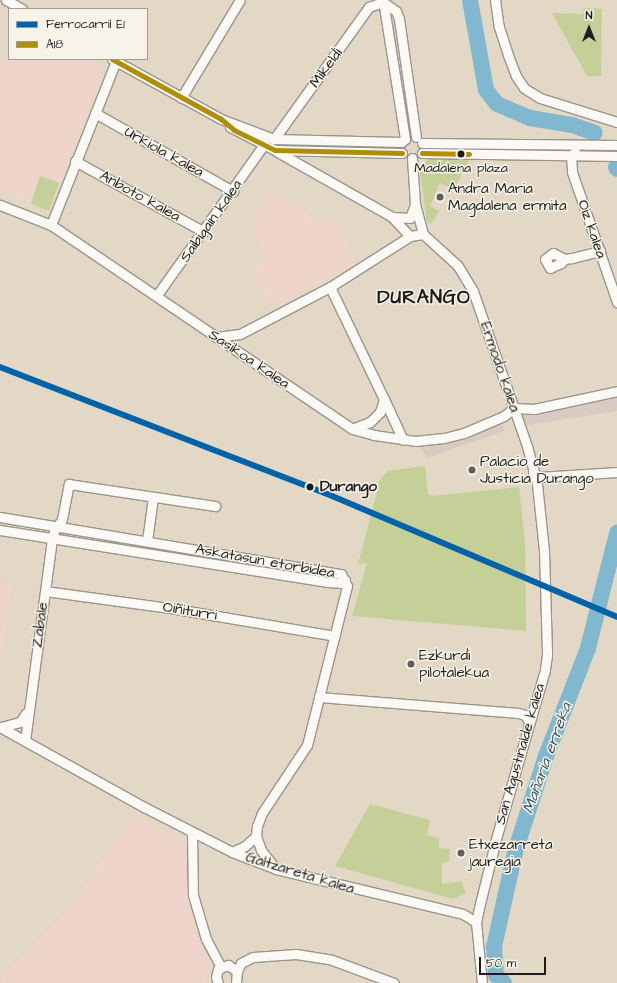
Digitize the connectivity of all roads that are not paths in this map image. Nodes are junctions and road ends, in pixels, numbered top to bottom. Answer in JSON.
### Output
{"nodes":[{"id":1,"x":6,"y":0,"type":"edge"},
{"id":2,"x":240,"y":0,"type":"edge"},
{"id":3,"x":495,"y":0,"type":"edge"},
{"id":4,"x":383,"y":1,"type":"edge"},
{"id":5,"x":20,"y":8,"type":"edge"},
{"id":6,"x":114,"y":60,"type":"edge"},
{"id":7,"x":181,"y":98,"type":"junction"},
{"id":8,"x":94,"y":113,"type":"junction"},
{"id":9,"x":221,"y":119,"type":"junction"},
{"id":10,"x":617,"y":122,"type":"edge"},
{"id":11,"x":274,"y":139,"type":"junction"},
{"id":12,"x":404,"y":140,"type":"junction"},
{"id":13,"x":419,"y":140,"type":"junction"},
{"id":14,"x":601,"y":145,"type":"junction"},
{"id":15,"x":617,"y":145,"type":"edge"},
{"id":16,"x":263,"y":146,"type":"junction"},
{"id":17,"x":275,"y":150,"type":"junction"},
{"id":18,"x":402,"y":153,"type":"junction"},
{"id":19,"x":422,"y":154,"type":"junction"},
{"id":20,"x":571,"y":156,"type":"junction"},
{"id":21,"x":617,"y":156,"type":"edge"},
{"id":22,"x":412,"y":158,"type":"junction"},
{"id":23,"x":76,"y":161,"type":"junction"},
{"id":24,"x":232,"y":191,"type":"junction"},
{"id":25,"x":415,"y":204,"type":"junction"},
{"id":26,"x":0,"y":205,"type":"edge"},
{"id":27,"x":392,"y":217,"type":"junction"},
{"id":28,"x":51,"y":225,"type":"junction"},
{"id":29,"x":204,"y":232,"type":"junction"},
{"id":30,"x":424,"y":234,"type":"junction"},
{"id":31,"x":410,"y":236,"type":"junction"},
{"id":32,"x":600,"y":251,"type":"junction"},
{"id":33,"x":564,"y":259,"type":"dead end"},
{"id":34,"x":330,"y":287,"type":"junction"},
{"id":35,"x":157,"y":296,"type":"junction"},
{"id":36,"x":617,"y":302,"type":"edge"},
{"id":37,"x":237,"y":335,"type":"junction"},
{"id":38,"x":216,"y":337,"type":"junction"},
{"id":39,"x":238,"y":353,"type":"junction"},
{"id":40,"x":617,"y":391,"type":"edge"},
{"id":41,"x":384,"y":399,"type":"junction"},
{"id":42,"x":514,"y":408,"type":"junction"},
{"id":43,"x":352,"y":429,"type":"junction"},
{"id":44,"x":403,"y":440,"type":"junction"},
{"id":45,"x":533,"y":472,"type":"junction"},
{"id":46,"x":617,"y":472,"type":"edge"},
{"id":47,"x":153,"y":496,"type":"junction"},
{"id":48,"x":215,"y":506,"type":"dead end"},
{"id":49,"x":0,"y":517,"type":"edge"},
{"id":50,"x":58,"y":526,"type":"junction"},
{"id":51,"x":0,"y":530,"type":"edge"},
{"id":52,"x":52,"y":539,"type":"junction"},
{"id":53,"x":147,"y":541,"type":"junction"},
{"id":54,"x":345,"y":580,"type":"junction"},
{"id":55,"x":45,"y":591,"type":"junction"},
{"id":56,"x":335,"y":636,"type":"junction"},
{"id":57,"x":547,"y":655,"type":"joint"},
{"id":58,"x":319,"y":697,"type":"junction"},
{"id":59,"x":27,"y":711,"type":"junction"},
{"id":60,"x":529,"y":721,"type":"junction"},
{"id":61,"x":1,"y":727,"type":"edge"},
{"id":62,"x":25,"y":741,"type":"junction"},
{"id":63,"x":192,"y":833,"type":"junction"},
{"id":64,"x":256,"y":836,"type":"junction"},
{"id":65,"x":232,"y":852,"type":"junction"},
{"id":66,"x":276,"y":869,"type":"junction"},
{"id":67,"x":476,"y":922,"type":"junction"},
{"id":68,"x":221,"y":967,"type":"junction"},
{"id":69,"x":237,"y":971,"type":"junction"},
{"id":70,"x":218,"y":983,"type":"edge"},
{"id":71,"x":236,"y":983,"type":"edge"},
{"id":72,"x":394,"y":983,"type":"edge"},
{"id":73,"x":482,"y":983,"type":"edge"}],
"edges":[{"from":1,"to":5,"type":"street"},
{"from":2,"to":7,"type":"street"},
{"from":3,"to":10,"type":"street"},
{"from":4,"to":11,"type":"street","name":"Mikeldi"},
{"from":4,"to":12,"type":"street"},
{"from":4,"to":13,"type":"street"},
{"from":6,"to":7,"type":"street"},
{"from":6,"to":8,"type":"street"},
{"from":7,"to":9,"type":"street"},
{"from":8,"to":23,"type":"street"},
{"from":8,"to":24,"type":"street","name":"Urkiola kalea"},
{"from":9,"to":11,"type":"street"},
{"from":9,"to":16,"type":"street"},
{"from":11,"to":12,"type":"street"},
{"from":12,"to":13,"type":"street"},
{"from":12,"to":18,"type":"street"},
{"from":13,"to":14,"type":"street"},
{"from":13,"to":19,"type":"street"},
{"from":14,"to":15,"type":"street"},
{"from":14,"to":20,"type":"street"},
{"from":16,"to":17,"type":"street"},
{"from":16,"to":24,"type":"street","name":"Saibigain kalea"},
{"from":17,"to":18,"type":"street"},
{"from":17,"to":27,"type":"street"},
{"from":18,"to":22,"type":"street"},
{"from":19,"to":20,"type":"street"},
{"from":19,"to":22,"type":"street"},
{"from":20,"to":21,"type":"street"},
{"from":20,"to":32,"type":"street","name":"Oiz kalea"},
{"from":22,"to":25,"type":"street"},
{"from":23,"to":28,"type":"street"},
{"from":23,"to":29,"type":"street","name":"Anboto kalea"},
{"from":24,"to":29,"type":"street","name":"Saibigain kalea"},
{"from":25,"to":27,"type":"street"},
{"from":25,"to":30,"type":"street"},
{"from":26,"to":28,"type":"street","name":"Sasikoa kalea"},
{"from":27,"to":31,"type":"street"},
{"from":28,"to":35,"type":"street","name":"Sasikoa kalea"},
{"from":29,"to":35,"type":"street","name":"Saibigain kalea"},
{"from":30,"to":31,"type":"street"},
{"from":30,"to":42,"type":"street","name":"Ermodo kalea"},
{"from":31,"to":34,"type":"street"},
{"from":32,"to":33,"type":"street"},
{"from":32,"to":36,"type":"street","name":"Oiz kalea"},
{"from":34,"to":37,"type":"street"},
{"from":34,"to":41,"type":"street"},
{"from":35,"to":38,"type":"street","name":"Sasikoa kalea"},
{"from":37,"to":38,"type":"street"},
{"from":37,"to":39,"type":"street"},
{"from":38,"to":39,"type":"street","name":"Sasikoa kalea"},
{"from":39,"to":43,"type":"street","name":"Sasikoa kalea"},
{"from":40,"to":42,"type":"street"},
{"from":41,"to":43,"type":"street"},
{"from":41,"to":44,"type":"street"},
{"from":42,"to":44,"type":"street","name":"Sasikoa kalea"},
{"from":42,"to":45,"type":"street","name":"Ermodo kalea"},
{"from":43,"to":44,"type":"street","name":"Sasikoa kalea"},
{"from":45,"to":46,"type":"street"},
{"from":45,"to":57,"type":"street","name":"Ermodo kalea"},
{"from":47,"to":48,"type":"street"},
{"from":47,"to":50,"type":"street","name":"Zabale"},
{"from":47,"to":53,"type":"street"},
{"from":49,"to":50,"type":"street","name":"Askatasun etorbidea"},
{"from":50,"to":52,"type":"street","name":"Zabale"},
{"from":50,"to":53,"type":"street","name":"Askatasun etorbidea"},
{"from":51,"to":52,"type":"street","name":"Askatasun etorbidea"},
{"from":52,"to":54,"type":"street","name":"Askatasun etorbidea"},
{"from":52,"to":55,"type":"street","name":"Zabale"},
{"from":53,"to":54,"type":"street","name":"Askatasun etorbidea"},
{"from":54,"to":56,"type":"street"},
{"from":55,"to":56,"type":"street","name":"Oiñiturri"},
{"from":55,"to":59,"type":"street","name":"Zabale"},
{"from":56,"to":58,"type":"street"},
{"from":57,"to":60,"type":"street","name":"San Agustinalde kalea"},
{"from":58,"to":60,"type":"street"},
{"from":58,"to":64,"type":"street"},
{"from":59,"to":61,"type":"street"},
{"from":59,"to":62,"type":"street","name":"Zabale"},
{"from":60,"to":67,"type":"street","name":"San Agustinalde kalea"},
{"from":61,"to":62,"type":"street","name":"Galtzareta kalea"},
{"from":62,"to":63,"type":"street","name":"Galtzareta kalea"},
{"from":63,"to":65,"type":"street","name":"Galtzareta kalea"},
{"from":63,"to":68,"type":"street"},
{"from":64,"to":65,"type":"street"},
{"from":64,"to":66,"type":"street"},
{"from":65,"to":66,"type":"street","name":"Galtzareta kalea"},
{"from":66,"to":67,"type":"street","name":"Galtzareta kalea"},
{"from":67,"to":73,"type":"street","name":"San Agustinalde kalea"},
{"from":68,"to":69,"type":"street"},
{"from":68,"to":70,"type":"street"},
{"from":69,"to":71,"type":"street"},
{"from":69,"to":72,"type":"street"}]}
